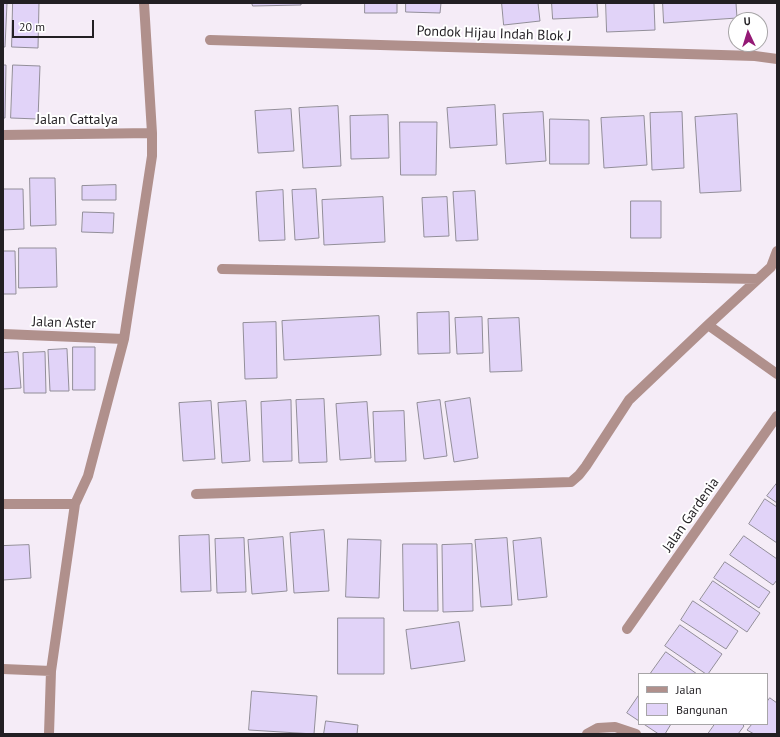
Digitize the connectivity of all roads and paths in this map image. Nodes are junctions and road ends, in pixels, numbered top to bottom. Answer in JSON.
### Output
{"nodes":[{"id":1,"x":144,"y":3,"type":"edge"},
{"id":2,"x":210,"y":40,"type":"dead end"},
{"id":3,"x":777,"y":58,"type":"edge"},
{"id":4,"x":152,"y":134,"type":"junction"},
{"id":5,"x":3,"y":135,"type":"edge"},
{"id":6,"x":777,"y":251,"type":"edge"},
{"id":7,"x":222,"y":269,"type":"dead end"},
{"id":8,"x":758,"y":279,"type":"junction"},
{"id":9,"x":708,"y":325,"type":"junction"},
{"id":10,"x":3,"y":334,"type":"edge"},
{"id":11,"x":124,"y":339,"type":"junction"},
{"id":12,"x":777,"y":374,"type":"edge"},
{"id":13,"x":777,"y":416,"type":"edge"},
{"id":14,"x":196,"y":494,"type":"dead end"},
{"id":15,"x":3,"y":504,"type":"edge"},
{"id":16,"x":75,"y":504,"type":"junction"},
{"id":17,"x":627,"y":630,"type":"dead end"},
{"id":18,"x":3,"y":669,"type":"edge"},
{"id":19,"x":51,"y":671,"type":"junction"},
{"id":20,"x":49,"y":734,"type":"edge"},
{"id":21,"x":587,"y":734,"type":"edge"},
{"id":22,"x":636,"y":734,"type":"edge"}],
"edges":[{"from":1,"to":4,"type":"street"},
{"from":2,"to":3,"type":"street","name":"Pondok Hijau Indah Blok J"},
{"from":4,"to":5,"type":"street","name":"Jalan Cattalya"},
{"from":4,"to":11,"type":"street"},
{"from":6,"to":8,"type":"street"},
{"from":7,"to":8,"type":"street"},
{"from":8,"to":9,"type":"street"},
{"from":9,"to":12,"type":"street"},
{"from":9,"to":14,"type":"street"},
{"from":10,"to":11,"type":"street","name":"Jalan Aster"},
{"from":11,"to":16,"type":"street"},
{"from":13,"to":17,"type":"street","name":"Jalan Gardenia"},
{"from":15,"to":16,"type":"street"},
{"from":16,"to":19,"type":"street"},
{"from":18,"to":19,"type":"street"},
{"from":19,"to":20,"type":"street"},
{"from":21,"to":22,"type":"street"}]}
